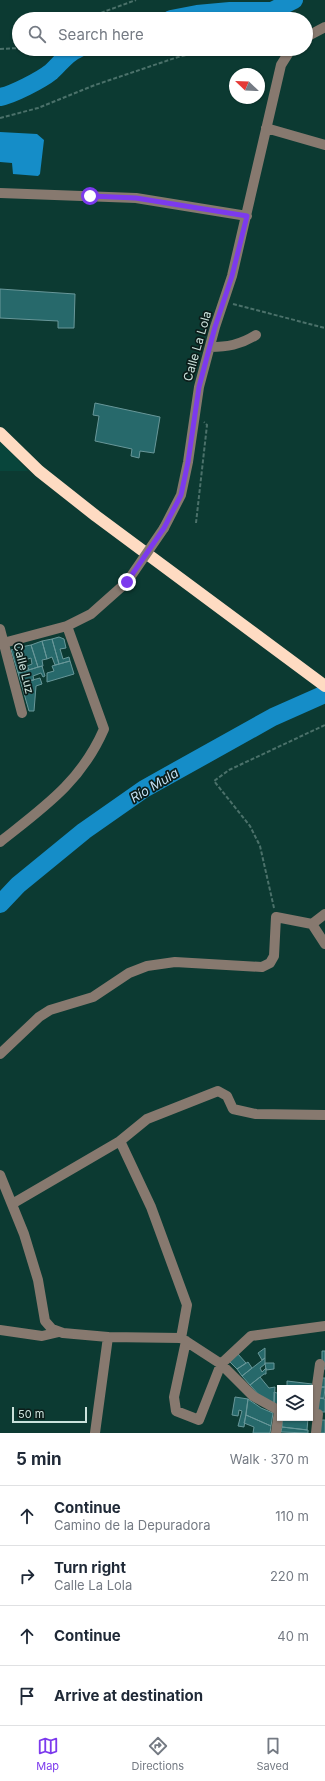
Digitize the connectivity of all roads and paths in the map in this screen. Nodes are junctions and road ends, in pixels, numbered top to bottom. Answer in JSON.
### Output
{"nodes":[{"id":1,"x":136,"y":0,"type":"edge"},
{"id":2,"x":103,"y":12,"type":"edge"},
{"id":3,"x":325,"y":27,"type":"edge"},
{"id":4,"x":313,"y":33,"type":"edge"},
{"id":5,"x":12,"y":48,"type":"edge"},
{"id":6,"x":0,"y":49,"type":"edge"},
{"id":7,"x":183,"y":56,"type":"edge"},
{"id":8,"x":287,"y":56,"type":"edge"},
{"id":9,"x":0,"y":118,"type":"edge"},
{"id":10,"x":266,"y":128,"type":"junction"},
{"id":11,"x":325,"y":145,"type":"edge"},
{"id":12,"x":0,"y":193,"type":"edge"},
{"id":13,"x":247,"y":216,"type":"junction"},
{"id":14,"x":224,"y":301,"type":"junction"},
{"id":15,"x":325,"y":328,"type":"edge"},
{"id":16,"x":256,"y":335,"type":"dead end"},
{"id":17,"x":210,"y":346,"type":"junction"},
{"id":18,"x":196,"y":410,"type":"junction"},
{"id":19,"x":0,"y":433,"type":"edge"},
{"id":20,"x":196,"y":523,"type":"dead end"},
{"id":21,"x":67,"y":626,"type":"junction"},
{"id":22,"x":0,"y":630,"type":"edge"},
{"id":23,"x":2,"y":644,"type":"edge"},
{"id":24,"x":325,"y":686,"type":"edge"},
{"id":25,"x":22,"y":713,"type":"dead end"},
{"id":26,"x":325,"y":725,"type":"edge"},
{"id":27,"x":0,"y":842,"type":"edge"},
{"id":28,"x":325,"y":914,"type":"edge"},
{"id":29,"x":276,"y":917,"type":"junction"},
{"id":30,"x":312,"y":924,"type":"junction"},
{"id":31,"x":325,"y":944,"type":"edge"},
{"id":32,"x":0,"y":1054,"type":"edge"},
{"id":33,"x":325,"y":1115,"type":"edge"},
{"id":34,"x":120,"y":1141,"type":"junction"},
{"id":35,"x":0,"y":1175,"type":"edge"},
{"id":36,"x":12,"y":1204,"type":"junction"},
{"id":37,"x":325,"y":1326,"type":"edge"},
{"id":38,"x":0,"y":1330,"type":"edge"},
{"id":39,"x":59,"y":1332,"type":"junction"},
{"id":40,"x":108,"y":1337,"type":"junction"},
{"id":41,"x":184,"y":1339,"type":"junction"},
{"id":42,"x":221,"y":1364,"type":"junction"},
{"id":43,"x":320,"y":1364,"type":"dead end"},
{"id":44,"x":277,"y":1409,"type":"edge"},
{"id":45,"x":316,"y":1414,"type":"edge"},
{"id":46,"x":278,"y":1421,"type":"edge"},
{"id":47,"x":95,"y":1433,"type":"edge"},
{"id":48,"x":276,"y":1433,"type":"edge"},
{"id":49,"x":316,"y":1433,"type":"edge"}],
"edges":[{"from":1,"to":2,"type":"path"},
{"from":3,"to":4,"type":"street"},
{"from":5,"to":6,"type":"path"},
{"from":7,"to":9,"type":"path"},
{"from":8,"to":10,"type":"street","name":"Calle La Lola"},
{"from":10,"to":11,"type":"street"},
{"from":10,"to":13,"type":"street","name":"Calle La Lola"},
{"from":12,"to":13,"type":"street"},
{"from":13,"to":14,"type":"street","name":"Calle La Lola"},
{"from":14,"to":15,"type":"path"},
{"from":14,"to":17,"type":"street","name":"Calle La Lola"},
{"from":16,"to":17,"type":"street"},
{"from":17,"to":18,"type":"street","name":"Calle La Lola"},
{"from":18,"to":20,"type":"path"},
{"from":18,"to":21,"type":"street","name":"Calle La Lola","bridge":true},
{"from":19,"to":24,"type":"highway"},
{"from":21,"to":23,"type":"street","name":"Calle La Lola"},
{"from":21,"to":27,"type":"street"},
{"from":22,"to":23,"type":"street","name":"Calle Luz"},
{"from":23,"to":25,"type":"street","name":"Calle Luz"},
{"from":26,"to":29,"type":"path"},
{"from":28,"to":30,"type":"street"},
{"from":29,"to":30,"type":"street"},
{"from":29,"to":32,"type":"street"},
{"from":30,"to":31,"type":"street"},
{"from":33,"to":34,"type":"street"},
{"from":34,"to":36,"type":"street"},
{"from":34,"to":41,"type":"street"},
{"from":35,"to":36,"type":"street"},
{"from":36,"to":39,"type":"street"},
{"from":37,"to":42,"type":"street"},
{"from":38,"to":39,"type":"street"},
{"from":39,"to":40,"type":"street"},
{"from":40,"to":41,"type":"street"},
{"from":40,"to":47,"type":"street"},
{"from":41,"to":42,"type":"street"},
{"from":41,"to":42,"type":"street"},
{"from":42,"to":44,"type":"street"},
{"from":43,"to":45,"type":"street"},
{"from":45,"to":49,"type":"street"},
{"from":46,"to":48,"type":"street"}]}
